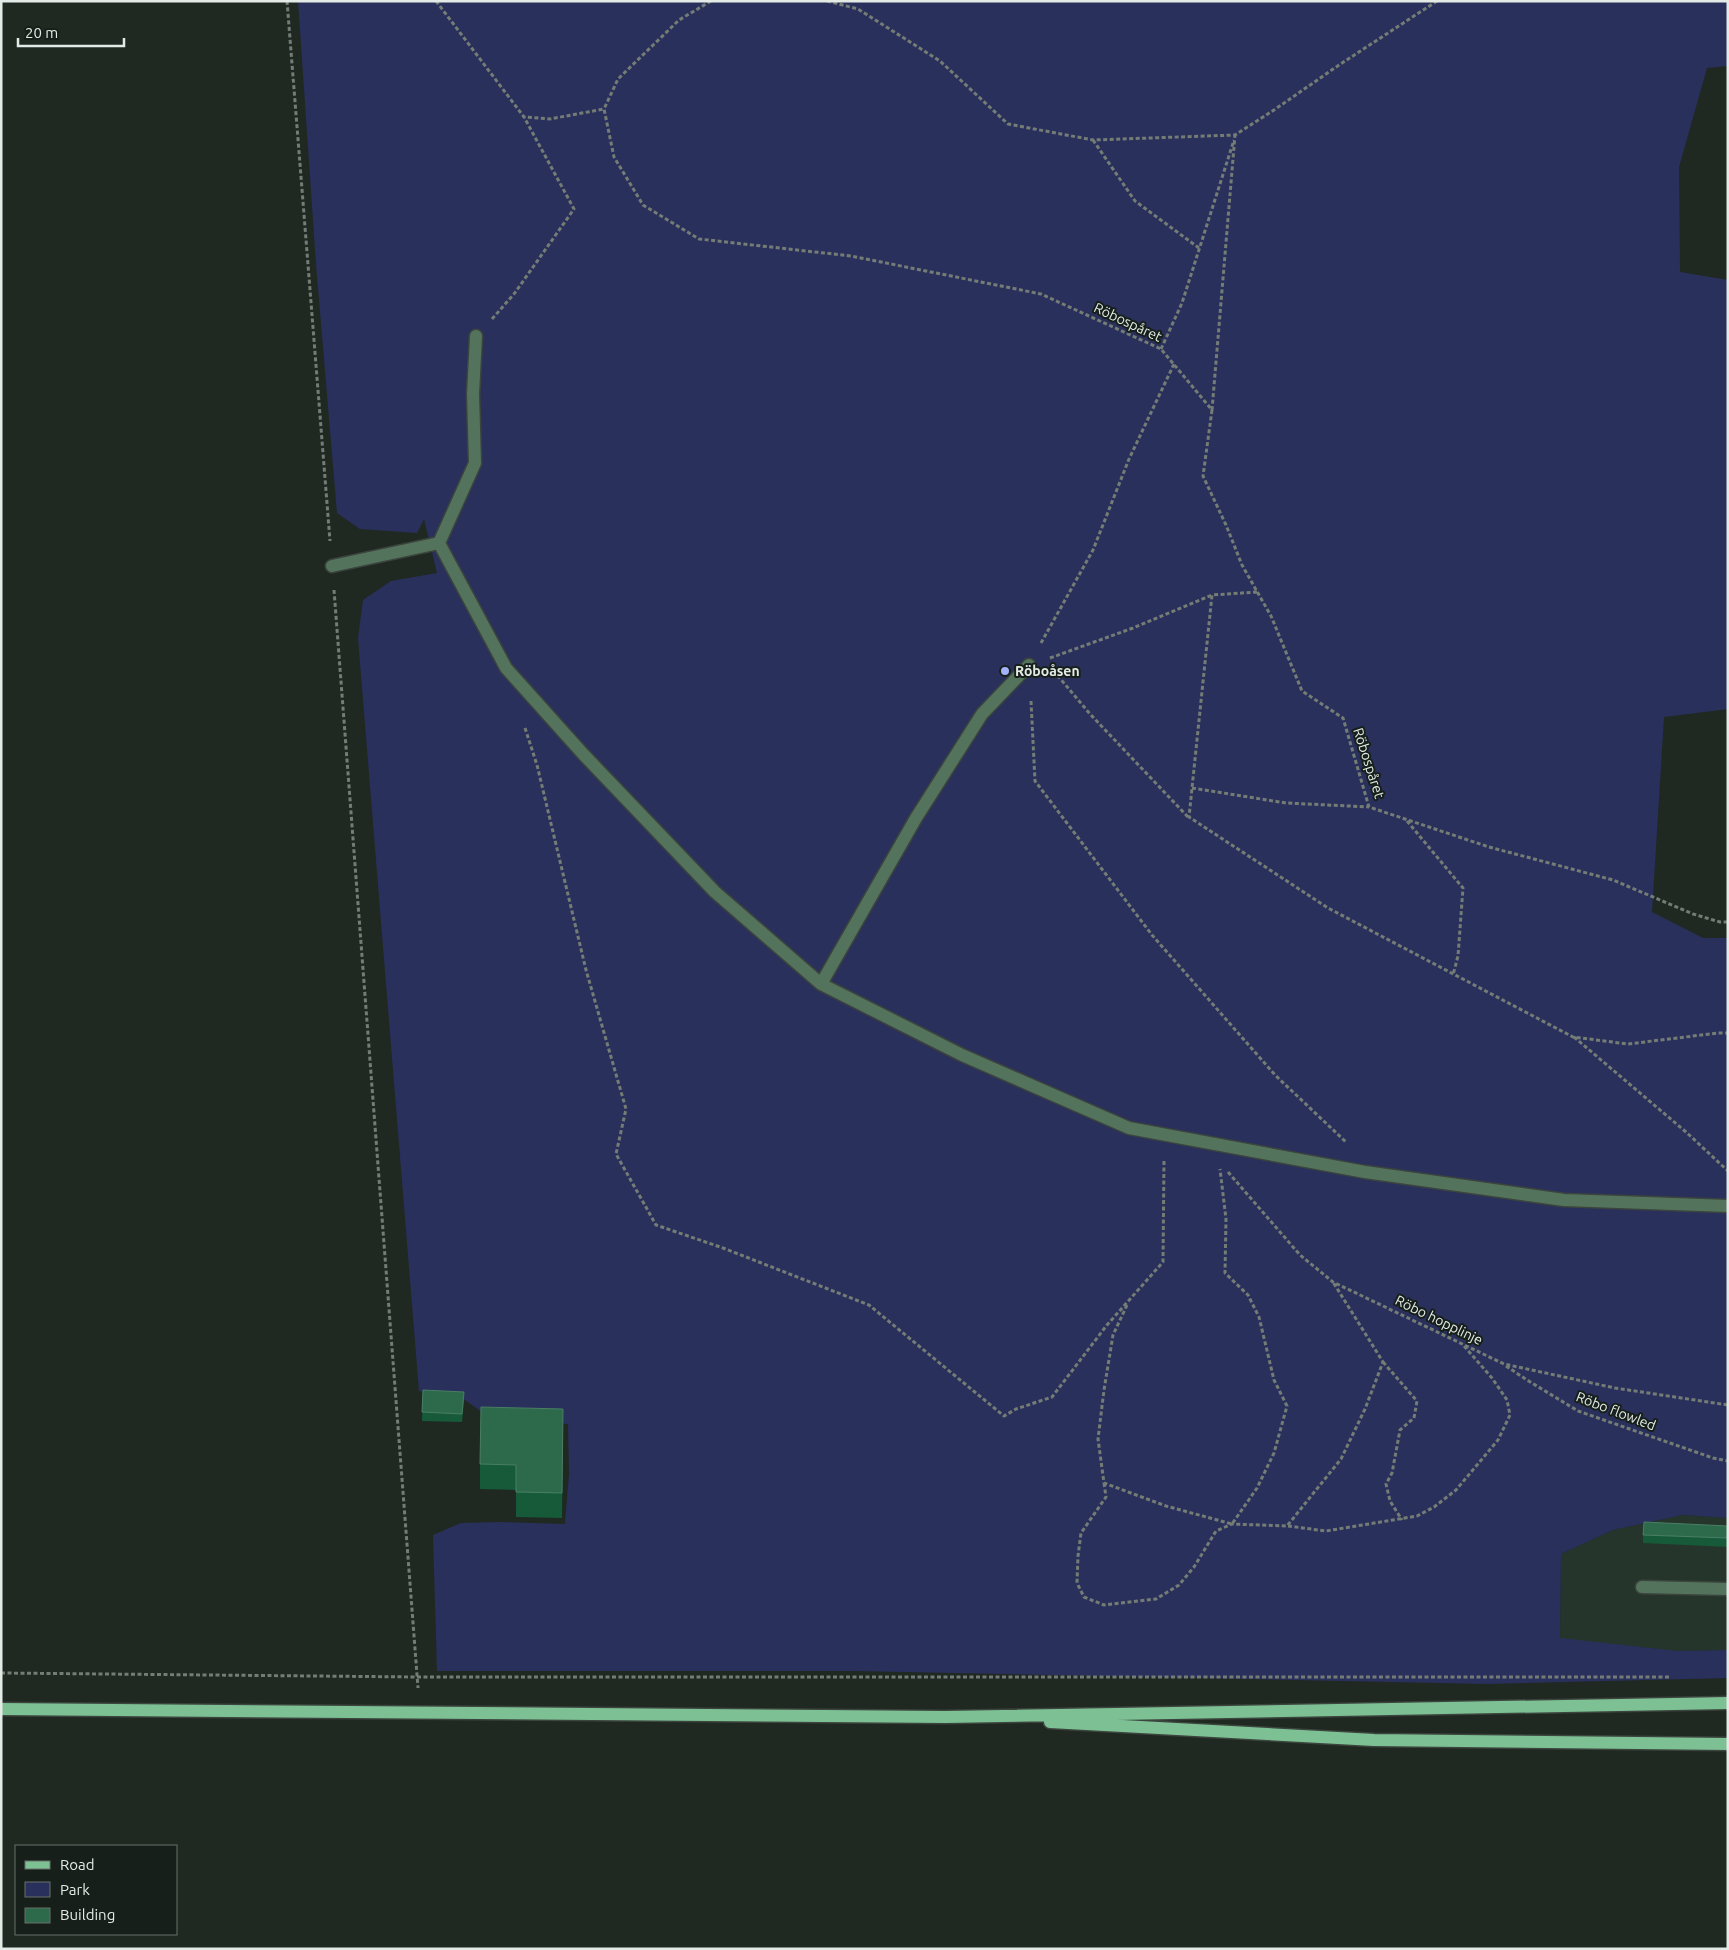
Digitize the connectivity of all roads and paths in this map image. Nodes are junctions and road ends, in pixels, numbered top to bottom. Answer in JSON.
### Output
{"nodes":[{"id":1,"x":287,"y":1,"type":"edge"},
{"id":2,"x":436,"y":1,"type":"edge"},
{"id":3,"x":711,"y":1,"type":"edge"},
{"id":4,"x":827,"y":1,"type":"edge"},
{"id":5,"x":1437,"y":1,"type":"edge"},
{"id":6,"x":604,"y":109,"type":"junction"},
{"id":7,"x":524,"y":117,"type":"junction"},
{"id":8,"x":1235,"y":135,"type":"junction"},
{"id":9,"x":1093,"y":140,"type":"junction"},
{"id":10,"x":1199,"y":248,"type":"junction"},
{"id":11,"x":476,"y":336,"type":"joint"},
{"id":12,"x":1161,"y":349,"type":"junction"},
{"id":13,"x":1174,"y":364,"type":"junction"},
{"id":14,"x":1212,"y":410,"type":"junction"},
{"id":15,"x":439,"y":543,"type":"junction"},
{"id":16,"x":332,"y":566,"type":"junction"},
{"id":17,"x":1257,"y":592,"type":"junction"},
{"id":18,"x":1212,"y":595,"type":"junction"},
{"id":19,"x":1029,"y":665,"type":"junction"},
{"id":20,"x":523,"y":721,"type":"dead end"},
{"id":21,"x":1192,"y":788,"type":"junction"},
{"id":22,"x":1369,"y":807,"type":"junction"},
{"id":23,"x":1189,"y":817,"type":"junction"},
{"id":24,"x":1406,"y":820,"type":"junction"},
{"id":25,"x":1728,"y":922,"type":"edge"},
{"id":26,"x":1453,"y":975,"type":"junction"},
{"id":27,"x":821,"y":984,"type":"junction"},
{"id":28,"x":1728,"y":1033,"type":"edge"},
{"id":29,"x":1573,"y":1037,"type":"junction"},
{"id":30,"x":1163,"y":1134,"type":"junction"},
{"id":31,"x":1728,"y":1171,"type":"edge"},
{"id":32,"x":1380,"y":1175,"type":"junction"},
{"id":33,"x":1728,"y":1206,"type":"edge"},
{"id":34,"x":1333,"y":1282,"type":"junction"},
{"id":35,"x":1128,"y":1301,"type":"junction"},
{"id":36,"x":1462,"y":1344,"type":"junction"},
{"id":37,"x":1382,"y":1362,"type":"junction"},
{"id":38,"x":1504,"y":1364,"type":"junction"},
{"id":39,"x":1728,"y":1405,"type":"edge"},
{"id":40,"x":1728,"y":1461,"type":"edge"},
{"id":41,"x":1104,"y":1483,"type":"junction"},
{"id":42,"x":1402,"y":1520,"type":"junction"},
{"id":43,"x":1232,"y":1524,"type":"junction"},
{"id":44,"x":1287,"y":1526,"type":"junction"},
{"id":45,"x":1642,"y":1587,"type":"dead end"},
{"id":46,"x":1728,"y":1589,"type":"edge"},
{"id":47,"x":1,"y":1673,"type":"edge"},
{"id":48,"x":417,"y":1677,"type":"junction"},
{"id":49,"x":1678,"y":1677,"type":"dead end"},
{"id":50,"x":1728,"y":1704,"type":"edge"},
{"id":51,"x":1,"y":1709,"type":"edge"},
{"id":52,"x":420,"y":1712,"type":"junction"},
{"id":53,"x":945,"y":1717,"type":"junction"},
{"id":54,"x":1728,"y":1744,"type":"edge"}],
"edges":[{"from":1,"to":16,"type":"path"},
{"from":2,"to":7,"type":"path"},
{"from":3,"to":6,"type":"path"},
{"from":4,"to":9,"type":"path"},
{"from":5,"to":8,"type":"path"},
{"from":6,"to":7,"type":"path"},
{"from":6,"to":12,"type":"path","name":"Röbospåret"},
{"from":7,"to":11,"type":"path"},
{"from":8,"to":9,"type":"path"},
{"from":8,"to":10,"type":"path"},
{"from":8,"to":14,"type":"path"},
{"from":9,"to":10,"type":"path"},
{"from":10,"to":12,"type":"path"},
{"from":11,"to":15,"type":"lane"},
{"from":12,"to":13,"type":"path","name":"Röbospåret"},
{"from":13,"to":14,"type":"path","name":"Röbospåret"},
{"from":13,"to":19,"type":"path"},
{"from":14,"to":17,"type":"path","name":"Röbospåret"},
{"from":15,"to":16,"type":"lane"},
{"from":15,"to":27,"type":"lane"},
{"from":16,"to":48,"type":"path"},
{"from":17,"to":18,"type":"path"},
{"from":17,"to":22,"type":"path","name":"Röbospåret"},
{"from":18,"to":19,"type":"path"},
{"from":18,"to":21,"type":"path"},
{"from":19,"to":23,"type":"path"},
{"from":19,"to":27,"type":"lane"},
{"from":19,"to":32,"type":"path"},
{"from":20,"to":35,"type":"path"},
{"from":21,"to":22,"type":"path"},
{"from":21,"to":23,"type":"path"},
{"from":22,"to":24,"type":"path","name":"Röbospåret"},
{"from":23,"to":26,"type":"path"},
{"from":24,"to":25,"type":"path","name":"Röbospåret"},
{"from":24,"to":26,"type":"path"},
{"from":26,"to":29,"type":"path"},
{"from":27,"to":30,"type":"lane"},
{"from":28,"to":29,"type":"path"},
{"from":29,"to":31,"type":"path"},
{"from":30,"to":32,"type":"lane"},
{"from":30,"to":35,"type":"path"},
{"from":32,"to":33,"type":"lane"},
{"from":34,"to":36,"type":"path","name":"Röbo hopplinje"},
{"from":34,"to":37,"type":"path"},
{"from":34,"to":43,"type":"path","name":"Röbo hopplinje"},
{"from":35,"to":41,"type":"path"},
{"from":36,"to":38,"type":"path","name":"Röbo hopplinje"},
{"from":36,"to":42,"type":"path"},
{"from":37,"to":42,"type":"path"},
{"from":37,"to":44,"type":"path"},
{"from":38,"to":39,"type":"path","name":"Röbo hopplinje"},
{"from":38,"to":40,"type":"path","name":"Röbo flowled"},
{"from":41,"to":43,"type":"path"},
{"from":41,"to":43,"type":"path"},
{"from":42,"to":44,"type":"path"},
{"from":43,"to":44,"type":"path"},
{"from":45,"to":46,"type":"lane"},
{"from":47,"to":48,"type":"path"},
{"from":48,"to":49,"type":"path"},
{"from":48,"to":52,"type":"path"},
{"from":50,"to":53,"type":"main road"},
{"from":51,"to":52,"type":"main road"},
{"from":52,"to":53,"type":"main road"},
{"from":53,"to":54,"type":"main road"}]}
